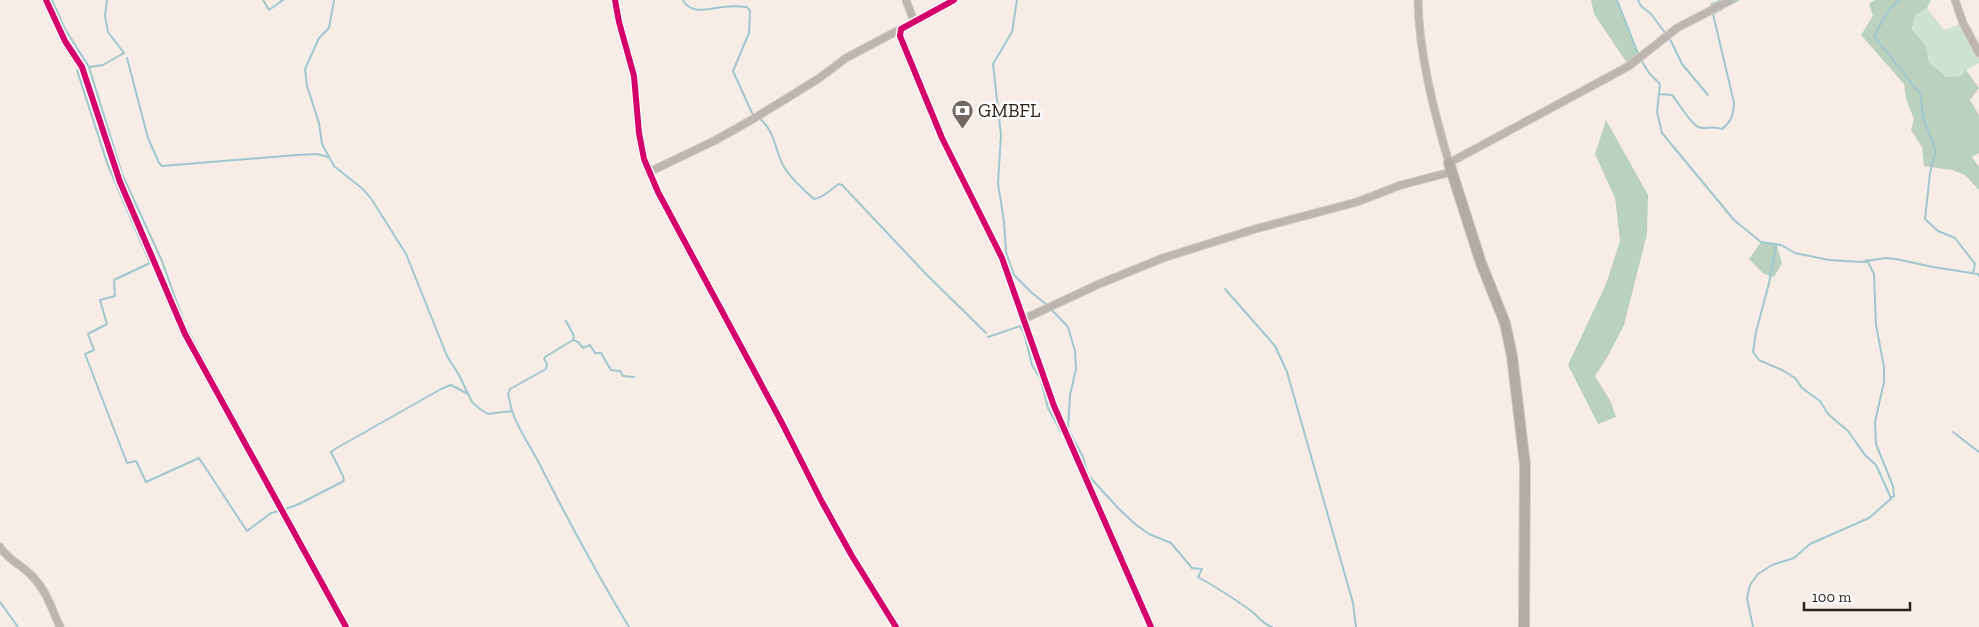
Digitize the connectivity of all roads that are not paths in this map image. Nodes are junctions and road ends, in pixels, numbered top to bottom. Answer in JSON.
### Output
{"nodes":[{"id":1,"x":46,"y":0,"type":"edge"},
{"id":2,"x":615,"y":0,"type":"edge"},
{"id":3,"x":906,"y":0,"type":"edge"},
{"id":4,"x":954,"y":0,"type":"edge"},
{"id":5,"x":1418,"y":0,"type":"edge"},
{"id":6,"x":1731,"y":0,"type":"edge"},
{"id":7,"x":1955,"y":0,"type":"edge"},
{"id":8,"x":914,"y":21,"type":"junction"},
{"id":9,"x":901,"y":30,"type":"junction"},
{"id":10,"x":1979,"y":53,"type":"edge"},
{"id":11,"x":1450,"y":168,"type":"junction"},
{"id":12,"x":649,"y":172,"type":"junction"},
{"id":13,"x":1024,"y":319,"type":"junction"},
{"id":14,"x":0,"y":547,"type":"edge"},
{"id":15,"x":60,"y":627,"type":"edge"},
{"id":16,"x":346,"y":627,"type":"edge"},
{"id":17,"x":896,"y":627,"type":"edge"},
{"id":18,"x":1151,"y":627,"type":"edge"},
{"id":19,"x":1524,"y":627,"type":"edge"}],
"edges":[{"from":1,"to":16,"type":"street"},
{"from":2,"to":12,"type":"street"},
{"from":3,"to":8,"type":"street"},
{"from":4,"to":8,"type":"street"},
{"from":5,"to":11,"type":"street"},
{"from":6,"to":11,"type":"street"},
{"from":7,"to":10,"type":"street"},
{"from":8,"to":9,"type":"street"},
{"from":9,"to":12,"type":"street"},
{"from":9,"to":13,"type":"street"},
{"from":11,"to":13,"type":"street"},
{"from":11,"to":19,"type":"street"},
{"from":12,"to":17,"type":"street"},
{"from":13,"to":18,"type":"street"},
{"from":14,"to":15,"type":"street"}]}
